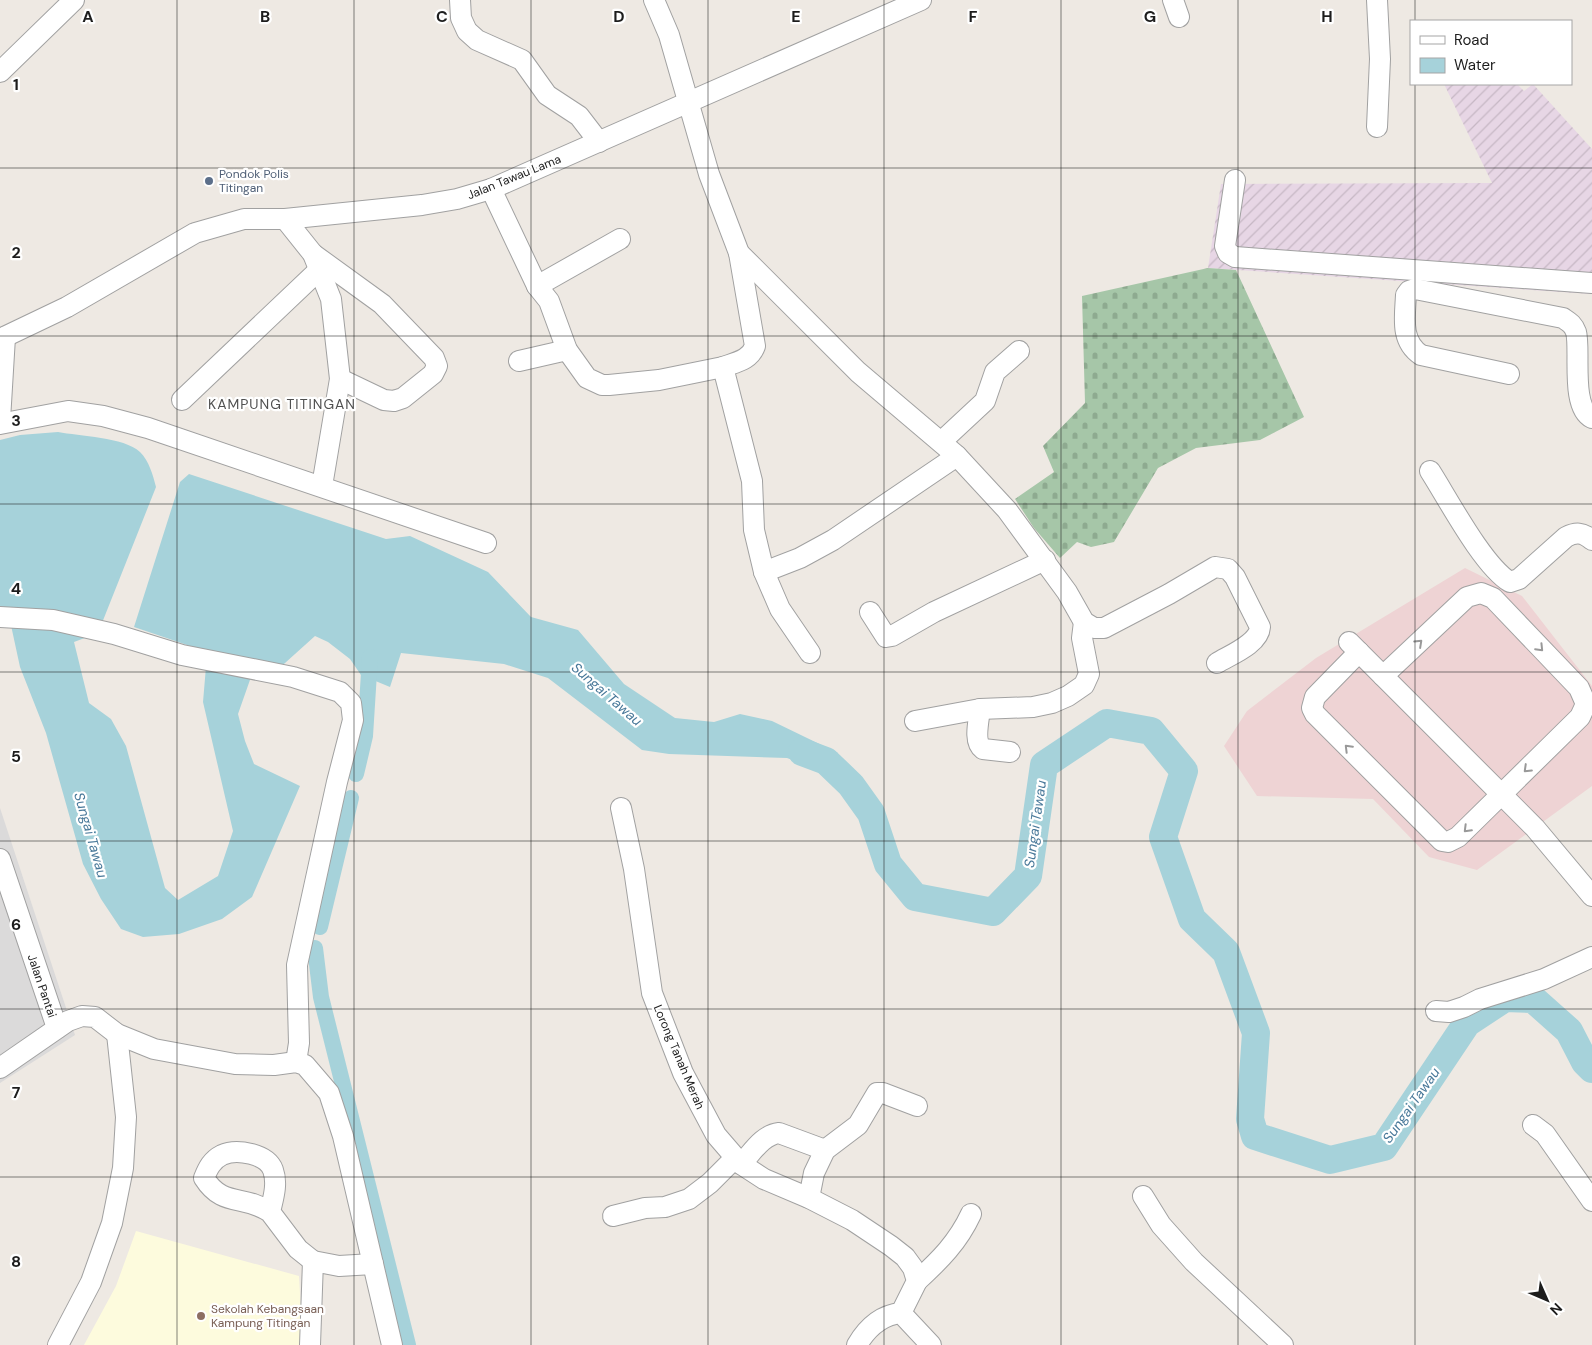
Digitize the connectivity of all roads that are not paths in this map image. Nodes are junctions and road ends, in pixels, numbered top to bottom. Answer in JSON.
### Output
{"nodes":[{"id":1,"x":74,"y":0,"type":"edge"},
{"id":2,"x":460,"y":0,"type":"edge"},
{"id":3,"x":654,"y":0,"type":"edge"},
{"id":4,"x":921,"y":0,"type":"edge"},
{"id":5,"x":1376,"y":0,"type":"edge"},
{"id":6,"x":0,"y":72,"type":"edge"},
{"id":7,"x":689,"y":101,"type":"junction"},
{"id":8,"x":1377,"y":127,"type":"dead end"},
{"id":9,"x":599,"y":142,"type":"junction"},
{"id":10,"x":1235,"y":180,"type":"dead end"},
{"id":11,"x":491,"y":189,"type":"junction"},
{"id":12,"x":285,"y":219,"type":"junction"},
{"id":13,"x":620,"y":239,"type":"dead end"},
{"id":14,"x":739,"y":253,"type":"junction"},
{"id":15,"x":317,"y":262,"type":"junction"},
{"id":16,"x":1592,"y":283,"type":"edge"},
{"id":17,"x":537,"y":286,"type":"junction"},
{"id":18,"x":3,"y":338,"type":"edge"},
{"id":19,"x":567,"y":350,"type":"junction"},
{"id":20,"x":1019,"y":351,"type":"dead end"},
{"id":21,"x":519,"y":361,"type":"dead end"},
{"id":22,"x":723,"y":367,"type":"junction"},
{"id":23,"x":1510,"y":374,"type":"dead end"},
{"id":24,"x":340,"y":379,"type":"junction"},
{"id":25,"x":182,"y":400,"type":"dead end"},
{"id":26,"x":1592,"y":418,"type":"edge"},
{"id":27,"x":0,"y":420,"type":"edge"},
{"id":28,"x":0,"y":424,"type":"edge"},
{"id":29,"x":942,"y":441,"type":"junction"},
{"id":30,"x":957,"y":456,"type":"junction"},
{"id":31,"x":1430,"y":471,"type":"dead end"},
{"id":32,"x":322,"y":486,"type":"junction"},
{"id":33,"x":1592,"y":540,"type":"edge"},
{"id":34,"x":486,"y":543,"type":"dead end"},
{"id":35,"x":1045,"y":560,"type":"junction"},
{"id":36,"x":764,"y":572,"type":"junction"},
{"id":37,"x":870,"y":612,"type":"dead end"},
{"id":38,"x":10,"y":617,"type":"edge"},
{"id":39,"x":1084,"y":622,"type":"junction"},
{"id":40,"x":810,"y":652,"type":"dead end"},
{"id":41,"x":1217,"y":663,"type":"dead end"},
{"id":42,"x":1384,"y":676,"type":"junction"},
{"id":43,"x":980,"y":709,"type":"junction"},
{"id":44,"x":915,"y":721,"type":"dead end"},
{"id":45,"x":1010,"y":752,"type":"dead end"},
{"id":46,"x":1502,"y":794,"type":"junction"},
{"id":47,"x":621,"y":808,"type":"dead end"},
{"id":48,"x":0,"y":859,"type":"edge"},
{"id":49,"x":1592,"y":896,"type":"edge"},
{"id":50,"x":1592,"y":957,"type":"edge"},
{"id":51,"x":1436,"y":1011,"type":"dead end"},
{"id":52,"x":57,"y":1028,"type":"junction"},
{"id":53,"x":117,"y":1034,"type":"junction"},
{"id":54,"x":296,"y":1062,"type":"junction"},
{"id":55,"x":0,"y":1068,"type":"edge"},
{"id":56,"x":917,"y":1106,"type":"dead end"},
{"id":57,"x":1533,"y":1125,"type":"dead end"},
{"id":58,"x":825,"y":1150,"type":"junction"},
{"id":59,"x":738,"y":1161,"type":"junction"},
{"id":60,"x":1143,"y":1196,"type":"dead end"},
{"id":61,"x":809,"y":1198,"type":"junction"},
{"id":62,"x":1592,"y":1201,"type":"edge"},
{"id":63,"x":270,"y":1212,"type":"dead end"},
{"id":64,"x":971,"y":1214,"type":"dead end"},
{"id":65,"x":613,"y":1216,"type":"dead end"},
{"id":66,"x":313,"y":1261,"type":"junction"},
{"id":67,"x":373,"y":1264,"type":"junction"},
{"id":68,"x":917,"y":1281,"type":"junction"},
{"id":69,"x":901,"y":1313,"type":"junction"},
{"id":70,"x":58,"y":1345,"type":"edge"},
{"id":71,"x":310,"y":1345,"type":"edge"},
{"id":72,"x":392,"y":1345,"type":"edge"},
{"id":73,"x":857,"y":1345,"type":"edge"},
{"id":74,"x":931,"y":1345,"type":"edge"},
{"id":75,"x":1283,"y":1345,"type":"edge"}],
"edges":[{"from":1,"to":6,"type":"street"},
{"from":2,"to":9,"type":"street"},
{"from":3,"to":7,"type":"street"},
{"from":4,"to":7,"type":"street","name":"Jalan Tawau Lama"},
{"from":5,"to":8,"type":"street"},
{"from":7,"to":9,"type":"street","name":"Jalan Tawau Lama"},
{"from":7,"to":14,"type":"street"},
{"from":9,"to":11,"type":"street","name":"Jalan Tawau Lama"},
{"from":10,"to":16,"type":"street"},
{"from":11,"to":12,"type":"street","name":"Jalan Tawau Lama"},
{"from":11,"to":17,"type":"street"},
{"from":12,"to":15,"type":"street"},
{"from":12,"to":18,"type":"street","name":"Jalan Tawau Lama"},
{"from":13,"to":17,"type":"street"},
{"from":14,"to":22,"type":"street"},
{"from":14,"to":29,"type":"street"},
{"from":15,"to":24,"type":"street"},
{"from":15,"to":24,"type":"street"},
{"from":15,"to":25,"type":"street"},
{"from":17,"to":19,"type":"street"},
{"from":18,"to":27,"type":"street"},
{"from":19,"to":21,"type":"street"},
{"from":19,"to":22,"type":"street"},
{"from":20,"to":29,"type":"street"},
{"from":22,"to":36,"type":"street"},
{"from":23,"to":26,"type":"street"},
{"from":24,"to":32,"type":"street"},
{"from":28,"to":32,"type":"street"},
{"from":29,"to":30,"type":"street"},
{"from":30,"to":35,"type":"street"},
{"from":30,"to":36,"type":"street"},
{"from":31,"to":33,"type":"street"},
{"from":32,"to":34,"type":"street"},
{"from":35,"to":37,"type":"street"},
{"from":35,"to":39,"type":"street"},
{"from":36,"to":40,"type":"street"},
{"from":38,"to":54,"type":"street"},
{"from":39,"to":41,"type":"street"},
{"from":39,"to":43,"type":"street"},
{"from":42,"to":46,"type":"street"},
{"from":46,"to":42,"type":"street","one_way":true},
{"from":42,"to":46,"type":"street","one_way":true},
{"from":43,"to":44,"type":"street"},
{"from":43,"to":45,"type":"street"},
{"from":46,"to":49,"type":"street"},
{"from":47,"to":59,"type":"street","name":"Lorong Tanah Merah"},
{"from":48,"to":52,"type":"street","name":"Jalan Pantai"},
{"from":50,"to":51,"type":"street"},
{"from":52,"to":53,"type":"street"},
{"from":52,"to":55,"type":"street"},
{"from":53,"to":54,"type":"street"},
{"from":53,"to":70,"type":"street"},
{"from":54,"to":67,"type":"street"},
{"from":56,"to":58,"type":"street"},
{"from":57,"to":62,"type":"street"},
{"from":58,"to":59,"type":"street"},
{"from":58,"to":61,"type":"street"},
{"from":59,"to":61,"type":"street","name":"Lorong Tanah Merah"},
{"from":59,"to":65,"type":"street"},
{"from":60,"to":75,"type":"street"},
{"from":61,"to":68,"type":"street","name":"Lorong Tanah Merah"},
{"from":63,"to":66,"type":"street"},
{"from":64,"to":68,"type":"street"},
{"from":66,"to":67,"type":"street"},
{"from":66,"to":71,"type":"street"},
{"from":67,"to":72,"type":"street"},
{"from":68,"to":69,"type":"street"},
{"from":69,"to":73,"type":"street"},
{"from":69,"to":74,"type":"street"}]}
